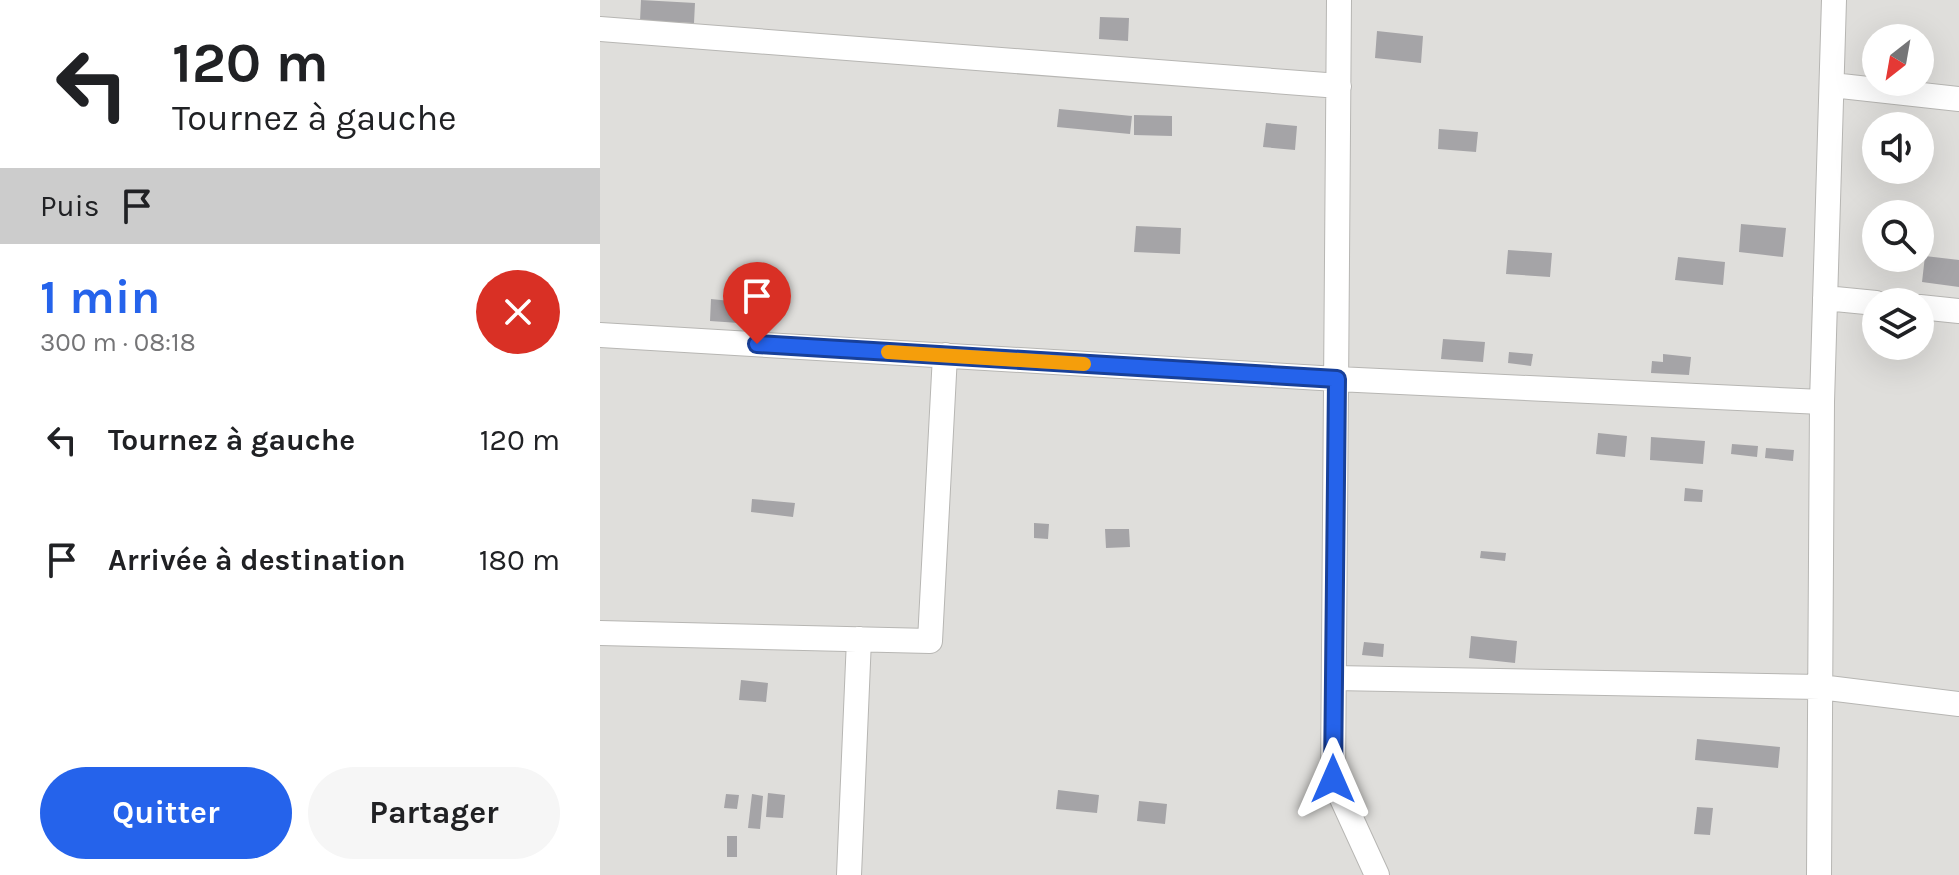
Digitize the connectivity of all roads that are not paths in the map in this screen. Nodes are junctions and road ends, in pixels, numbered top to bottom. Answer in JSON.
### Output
{"nodes":[{"id":1,"x":1339,"y":0,"type":"edge"},
{"id":2,"x":1834,"y":0,"type":"edge"},
{"id":3,"x":600,"y":29,"type":"edge"},
{"id":4,"x":1832,"y":85,"type":"junction"},
{"id":5,"x":1339,"y":86,"type":"junction"},
{"id":6,"x":1959,"y":99,"type":"edge"},
{"id":7,"x":1825,"y":298,"type":"junction"},
{"id":8,"x":1862,"y":302,"type":"edge"},
{"id":9,"x":1934,"y":308,"type":"edge"},
{"id":10,"x":1959,"y":311,"type":"edge"},
{"id":11,"x":600,"y":335,"type":"edge"},
{"id":12,"x":945,"y":355,"type":"junction"},
{"id":13,"x":1337,"y":379,"type":"junction"},
{"id":14,"x":1822,"y":402,"type":"junction"},
{"id":15,"x":600,"y":633,"type":"edge"},
{"id":16,"x":859,"y":639,"type":"junction"},
{"id":17,"x":1334,"y":678,"type":"junction"},
{"id":18,"x":1820,"y":687,"type":"junction"},
{"id":19,"x":1959,"y":704,"type":"edge"},
{"id":20,"x":849,"y":875,"type":"edge"},
{"id":21,"x":1377,"y":875,"type":"edge"},
{"id":22,"x":1819,"y":875,"type":"edge"}],
"edges":[{"from":1,"to":5,"type":"street"},
{"from":2,"to":4,"type":"street"},
{"from":3,"to":5,"type":"street"},
{"from":4,"to":6,"type":"street"},
{"from":4,"to":7,"type":"street"},
{"from":5,"to":13,"type":"street"},
{"from":7,"to":8,"type":"street"},
{"from":7,"to":14,"type":"street"},
{"from":9,"to":10,"type":"street"},
{"from":11,"to":12,"type":"street"},
{"from":12,"to":13,"type":"street"},
{"from":12,"to":16,"type":"street"},
{"from":13,"to":14,"type":"street"},
{"from":13,"to":17,"type":"street"},
{"from":14,"to":18,"type":"street"},
{"from":15,"to":16,"type":"street"},
{"from":16,"to":20,"type":"street"},
{"from":17,"to":18,"type":"street"},
{"from":17,"to":21,"type":"street"},
{"from":18,"to":19,"type":"street"},
{"from":18,"to":22,"type":"street"}]}
